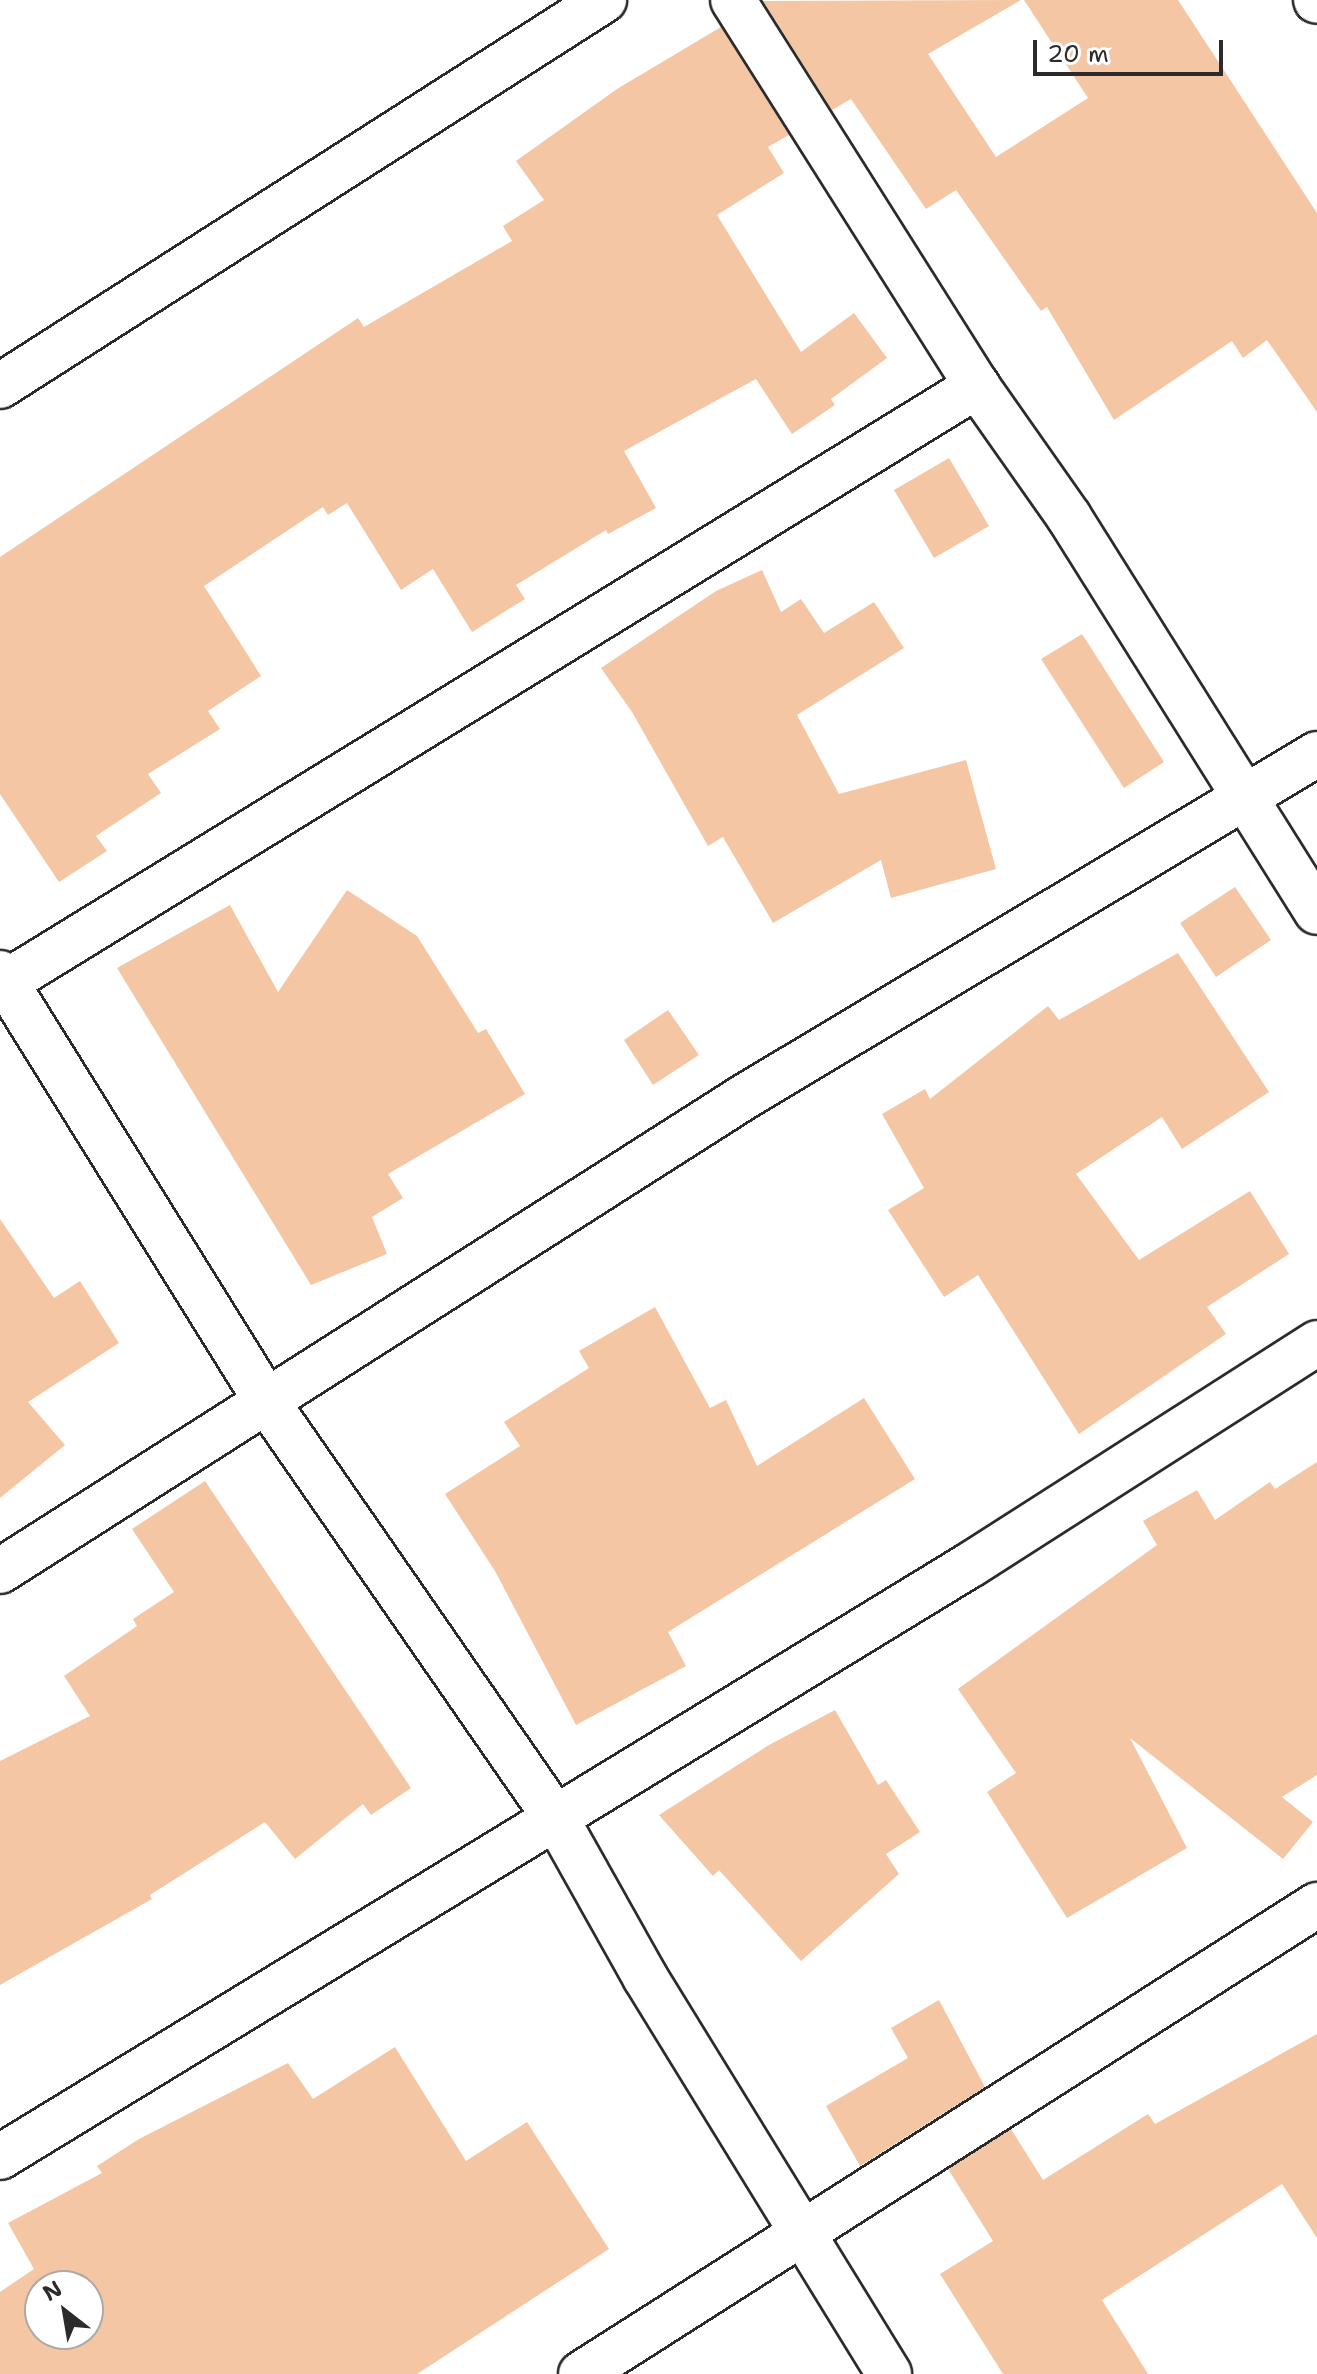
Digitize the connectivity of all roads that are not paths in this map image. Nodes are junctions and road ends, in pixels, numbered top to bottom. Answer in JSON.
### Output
{"nodes":[{"id":1,"x":604,"y":0,"type":"edge"},
{"id":2,"x":733,"y":0,"type":"edge"},
{"id":3,"x":0,"y":386,"type":"edge"},
{"id":4,"x":977,"y":386,"type":"junction"},
{"id":5,"x":1317,"y":754,"type":"edge"},
{"id":6,"x":1246,"y":799,"type":"junction"},
{"id":7,"x":1317,"y":912,"type":"edge"},
{"id":8,"x":2,"y":980,"type":"edge"},
{"id":9,"x":1317,"y":1343,"type":"edge"},
{"id":10,"x":267,"y":1402,"type":"junction"},
{"id":11,"x":0,"y":1571,"type":"edge"},
{"id":12,"x":557,"y":1820,"type":"junction"},
{"id":13,"x":1317,"y":1905,"type":"edge"},
{"id":14,"x":0,"y":2157,"type":"edge"},
{"id":15,"x":802,"y":2232,"type":"junction"},
{"id":16,"x":581,"y":2374,"type":"edge"},
{"id":17,"x":889,"y":2374,"type":"edge"}],
"edges":[{"from":1,"to":3,"type":"street"},
{"from":2,"to":4,"type":"street"},
{"from":4,"to":6,"type":"street"},
{"from":4,"to":8,"type":"street"},
{"from":5,"to":6,"type":"street"},
{"from":6,"to":7,"type":"street"},
{"from":6,"to":10,"type":"street"},
{"from":8,"to":10,"type":"street"},
{"from":9,"to":12,"type":"street"},
{"from":10,"to":11,"type":"street"},
{"from":10,"to":12,"type":"street"},
{"from":12,"to":14,"type":"street"},
{"from":12,"to":15,"type":"street"},
{"from":13,"to":15,"type":"street"},
{"from":15,"to":16,"type":"street"},
{"from":15,"to":17,"type":"street"}]}
